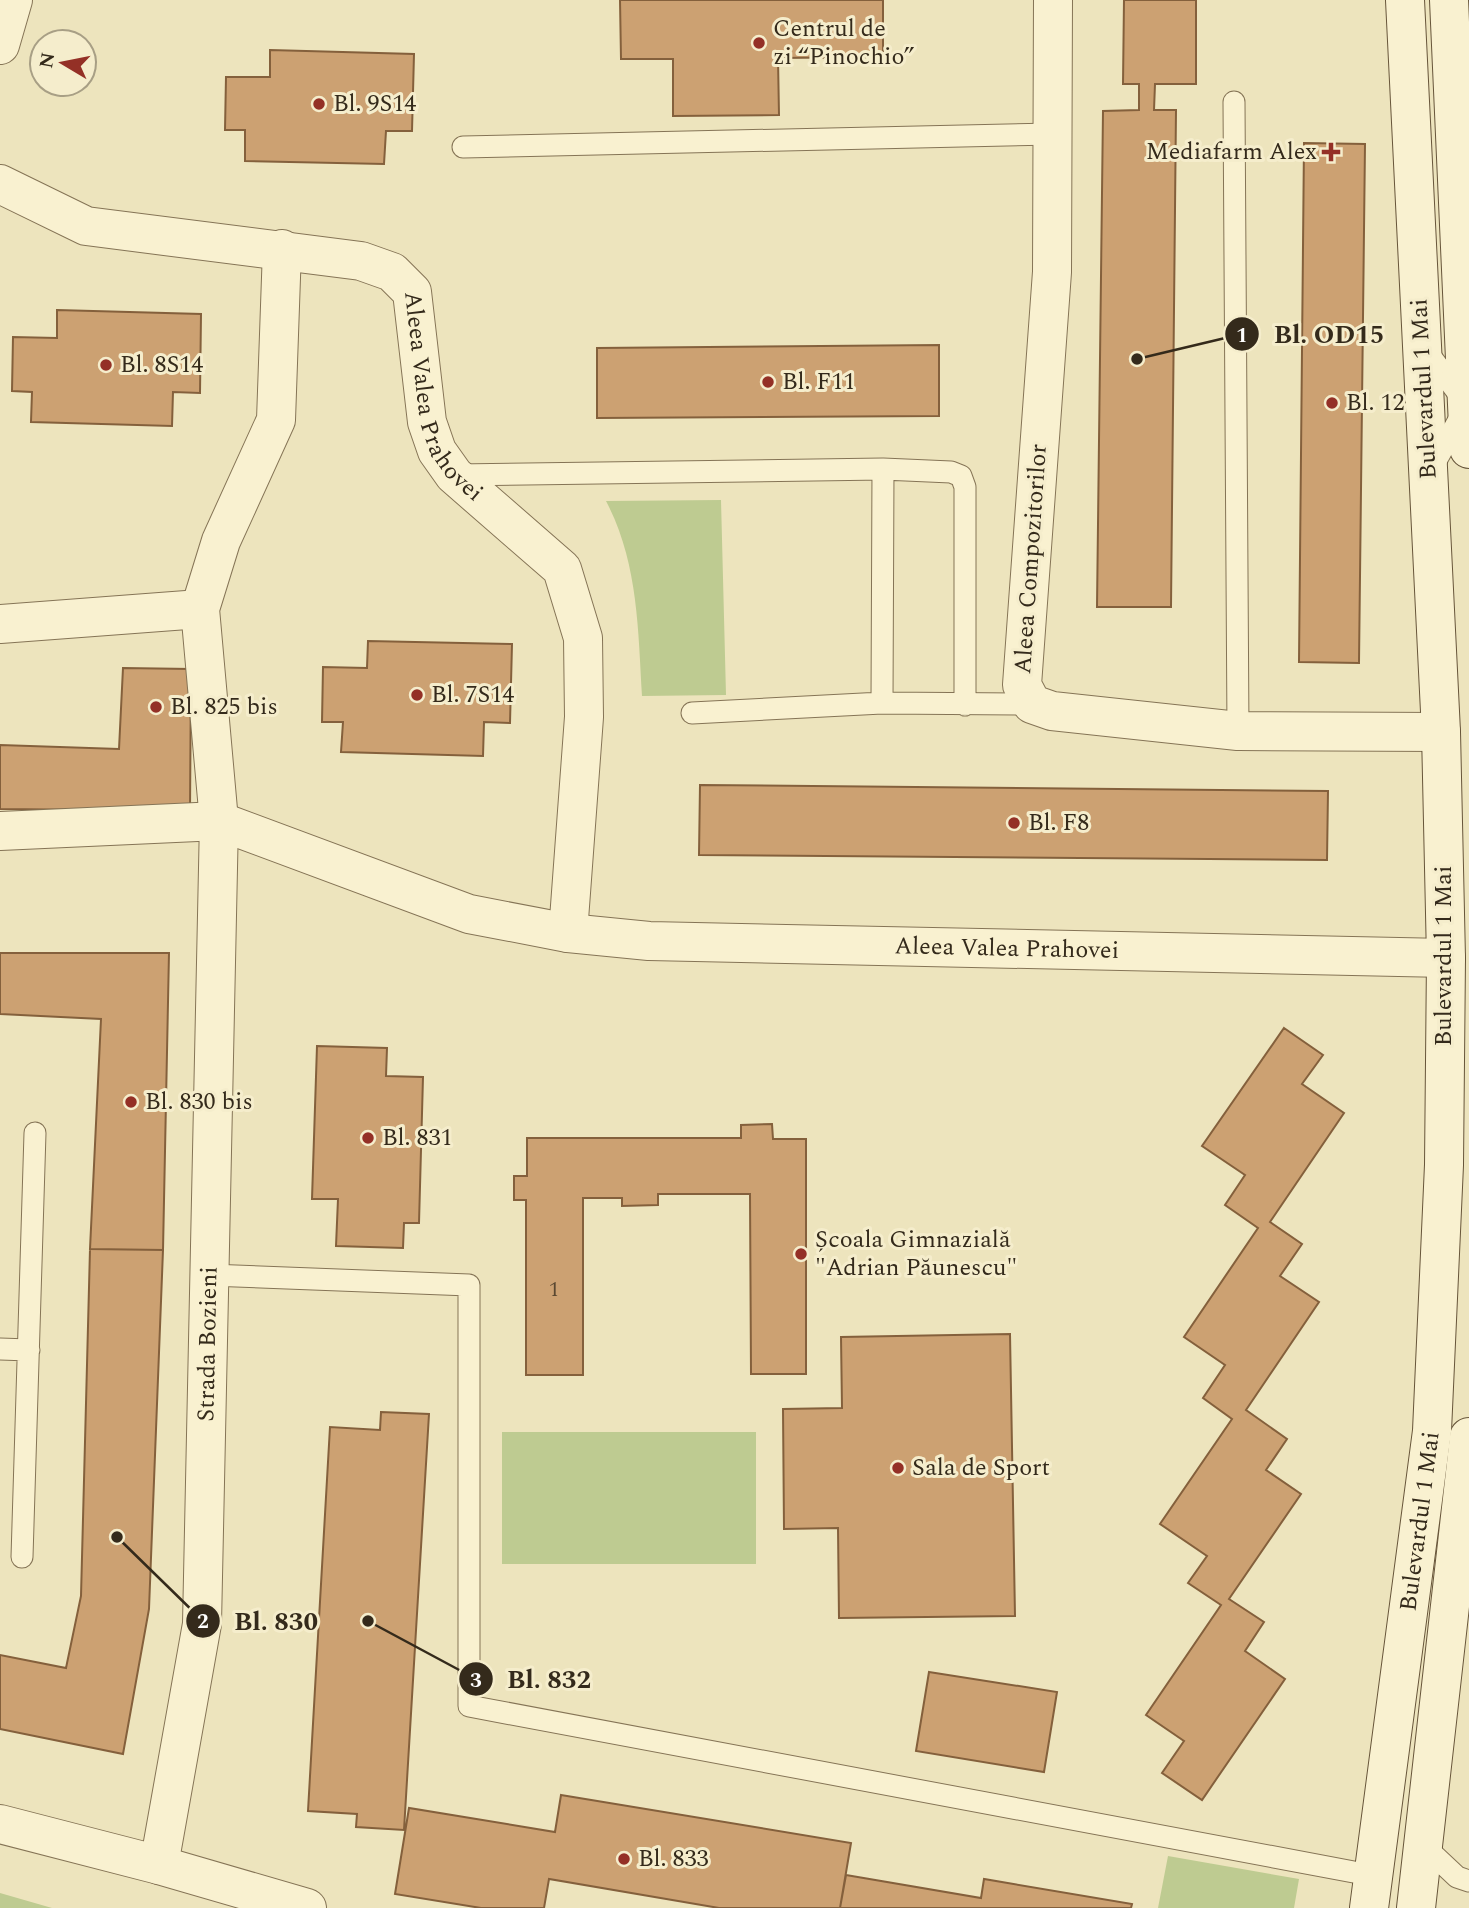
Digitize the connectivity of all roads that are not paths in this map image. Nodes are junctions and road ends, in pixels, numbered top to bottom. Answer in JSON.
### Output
{"nodes":[{"id":1,"x":13,"y":0,"type":"edge"},
{"id":2,"x":1053,"y":0,"type":"edge"},
{"id":3,"x":1405,"y":0,"type":"edge"},
{"id":4,"x":1450,"y":0,"type":"edge"},
{"id":5,"x":0,"y":45,"type":"edge"},
{"id":6,"x":1234,"y":102,"type":"dead end"},
{"id":7,"x":1053,"y":134,"type":"junction"},
{"id":8,"x":463,"y":147,"type":"dead end"},
{"id":9,"x":0,"y":184,"type":"edge"},
{"id":10,"x":282,"y":249,"type":"junction"},
{"id":11,"x":1422,"y":344,"type":"junction"},
{"id":12,"x":1467,"y":405,"type":"edge"},
{"id":13,"x":1469,"y":449,"type":"edge"},
{"id":14,"x":883,"y":469,"type":"junction"},
{"id":15,"x":1428,"y":474,"type":"junction"},
{"id":16,"x":454,"y":475,"type":"junction"},
{"id":17,"x":200,"y":609,"type":"junction"},
{"id":18,"x":0,"y":624,"type":"edge"},
{"id":19,"x":882,"y":703,"type":"junction"},
{"id":20,"x":1032,"y":704,"type":"junction"},
{"id":21,"x":965,"y":705,"type":"junction"},
{"id":22,"x":692,"y":713,"type":"dead end"},
{"id":23,"x":1238,"y":731,"type":"junction"},
{"id":24,"x":1441,"y":732,"type":"junction"},
{"id":25,"x":219,"y":821,"type":"junction"},
{"id":26,"x":0,"y":831,"type":"edge"},
{"id":27,"x":568,"y":933,"type":"junction"},
{"id":28,"x":1446,"y":958,"type":"junction"},
{"id":29,"x":35,"y":1133,"type":"dead end"},
{"id":30,"x":209,"y":1275,"type":"junction"},
{"id":31,"x":0,"y":1349,"type":"edge"},
{"id":32,"x":29,"y":1350,"type":"junction"},
{"id":33,"x":1469,"y":1437,"type":"edge"},
{"id":34,"x":22,"y":1557,"type":"dead end"},
{"id":35,"x":0,"y":1824,"type":"edge"},
{"id":36,"x":1424,"y":1846,"type":"junction"},
{"id":37,"x":159,"y":1864,"type":"junction"},
{"id":38,"x":1469,"y":1881,"type":"edge"},
{"id":39,"x":1372,"y":1892,"type":"edge"},
{"id":40,"x":307,"y":1908,"type":"edge"},
{"id":41,"x":1416,"y":1908,"type":"edge"}],
"edges":[{"from":1,"to":5,"type":"street"},
{"from":2,"to":7,"type":"street","name":"Aleea Compozitorilor"},
{"from":3,"to":11,"type":"street","name":"Bulevardul 1 Mai"},
{"from":4,"to":12,"type":"street","name":"Bulevardul 1 Mai"},
{"from":6,"to":23,"type":"lane"},
{"from":7,"to":8,"type":"lane"},
{"from":7,"to":20,"type":"street","name":"Aleea Compozitorilor"},
{"from":9,"to":10,"type":"street","name":"Aleea Valea Prahovei"},
{"from":10,"to":16,"type":"street","name":"Aleea Valea Prahovei"},
{"from":10,"to":17,"type":"street"},
{"from":11,"to":12,"type":"lane"},
{"from":11,"to":15,"type":"street","name":"Bulevardul 1 Mai"},
{"from":12,"to":13,"type":"street","name":"Bulevardul 1 Mai"},
{"from":12,"to":15,"type":"lane"},
{"from":14,"to":16,"type":"lane"},
{"from":14,"to":19,"type":"lane"},
{"from":14,"to":21,"type":"lane"},
{"from":15,"to":24,"type":"street","name":"Bulevardul 1 Mai"},
{"from":16,"to":27,"type":"street","name":"Aleea Valea Prahovei"},
{"from":17,"to":18,"type":"street"},
{"from":17,"to":25,"type":"street"},
{"from":19,"to":21,"type":"lane"},
{"from":19,"to":22,"type":"lane"},
{"from":20,"to":21,"type":"lane"},
{"from":20,"to":23,"type":"street","name":"Aleea Compozitorilor"},
{"from":23,"to":24,"type":"street","name":"Aleea Compozitorilor"},
{"from":24,"to":28,"type":"street","name":"Bulevardul 1 Mai"},
{"from":25,"to":26,"type":"street","name":"Aleea Valea Prahovei"},
{"from":25,"to":27,"type":"street","name":"Aleea Valea Prahovei"},
{"from":25,"to":30,"type":"street","name":"Strada Bozieni"},
{"from":27,"to":28,"type":"street","name":"Aleea Valea Prahovei"},
{"from":28,"to":39,"type":"street","name":"Bulevardul 1 Mai"},
{"from":29,"to":32,"type":"lane"},
{"from":30,"to":37,"type":"street","name":"Strada Bozieni"},
{"from":30,"to":39,"type":"lane"},
{"from":31,"to":32,"type":"lane"},
{"from":32,"to":34,"type":"lane"},
{"from":33,"to":36,"type":"street","name":"Bulevardul 1 Mai"},
{"from":35,"to":37,"type":"street"},
{"from":36,"to":38,"type":"lane"},
{"from":36,"to":41,"type":"street","name":"Bulevardul 1 Mai"},
{"from":37,"to":40,"type":"street"}]}
